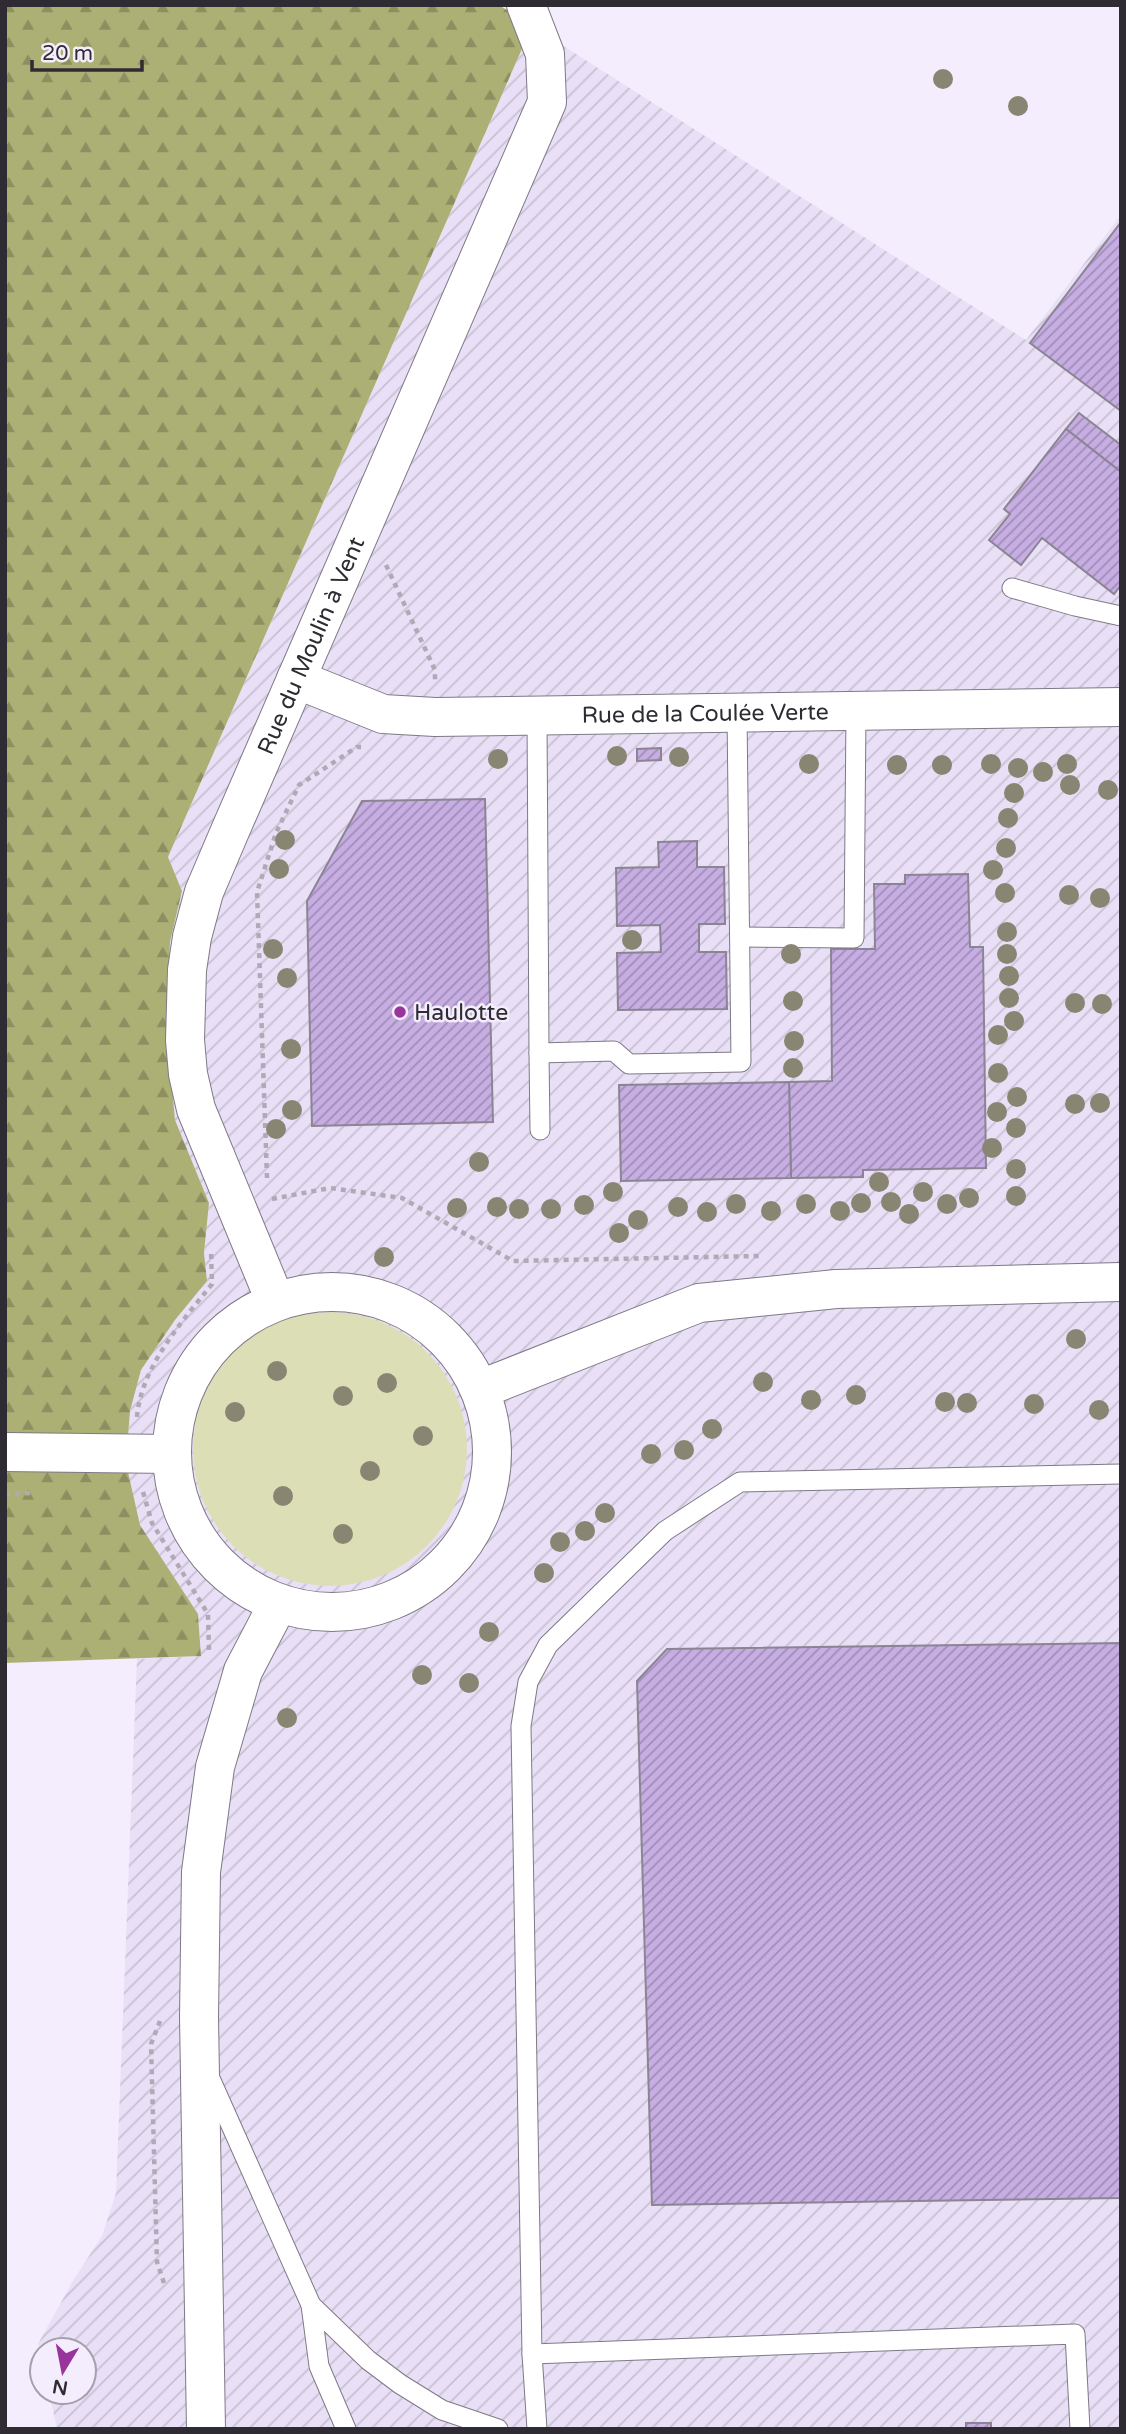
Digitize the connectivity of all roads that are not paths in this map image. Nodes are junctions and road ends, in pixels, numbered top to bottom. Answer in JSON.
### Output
{"nodes":[{"id":1,"x":526,"y":5,"type":"edge"},
{"id":2,"x":1012,"y":588,"type":"dead end"},
{"id":3,"x":1121,"y":616,"type":"edge"},
{"id":4,"x":296,"y":679,"type":"junction"},
{"id":5,"x":1121,"y":707,"type":"edge"},
{"id":6,"x":856,"y":710,"type":"junction"},
{"id":7,"x":737,"y":712,"type":"junction"},
{"id":8,"x":537,"y":715,"type":"junction"},
{"id":9,"x":740,"y":937,"type":"junction"},
{"id":10,"x":539,"y":1053,"type":"junction"},
{"id":11,"x":540,"y":1130,"type":"dead end"},
{"id":12,"x":1121,"y":1282,"type":"edge"},
{"id":13,"x":274,"y":1298,"type":"junction"},
{"id":14,"x":481,"y":1389,"type":"junction"},
{"id":15,"x":5,"y":1452,"type":"edge"},
{"id":16,"x":172,"y":1454,"type":"junction"},
{"id":17,"x":1121,"y":1474,"type":"edge"},
{"id":18,"x":278,"y":1604,"type":"junction"},
{"id":19,"x":200,"y":2056,"type":"junction"},
{"id":20,"x":311,"y":2305,"type":"junction"},
{"id":21,"x":532,"y":2354,"type":"junction"},
{"id":22,"x":206,"y":2429,"type":"edge"},
{"id":23,"x":346,"y":2429,"type":"edge"},
{"id":24,"x":498,"y":2429,"type":"edge"},
{"id":25,"x":537,"y":2429,"type":"edge"},
{"id":26,"x":1080,"y":2429,"type":"edge"}],
"edges":[{"from":1,"to":4,"type":"street","name":"Rue du Moulin à Vent"},
{"from":2,"to":3,"type":"lane"},
{"from":4,"to":8,"type":"street","name":"Rue de la Coulée Verte"},
{"from":4,"to":13,"type":"street","name":"Rue du Moulin à Vent"},
{"from":5,"to":6,"type":"street","name":"Rue de la Coulée Verte"},
{"from":6,"to":7,"type":"street","name":"Rue de la Coulée Verte"},
{"from":6,"to":9,"type":"lane"},
{"from":7,"to":8,"type":"street","name":"Rue de la Coulée Verte"},
{"from":7,"to":9,"type":"lane"},
{"from":8,"to":10,"type":"lane"},
{"from":9,"to":10,"type":"lane"},
{"from":10,"to":11,"type":"lane"},
{"from":12,"to":14,"type":"street"},
{"from":13,"to":14,"type":"street"},
{"from":13,"to":16,"type":"street"},
{"from":14,"to":18,"type":"street"},
{"from":15,"to":16,"type":"street"},
{"from":16,"to":18,"type":"street"},
{"from":17,"to":21,"type":"lane"},
{"from":18,"to":19,"type":"street"},
{"from":19,"to":20,"type":"lane"},
{"from":19,"to":22,"type":"street"},
{"from":20,"to":23,"type":"lane"},
{"from":20,"to":24,"type":"lane"},
{"from":21,"to":25,"type":"lane"},
{"from":21,"to":26,"type":"lane"}]}
